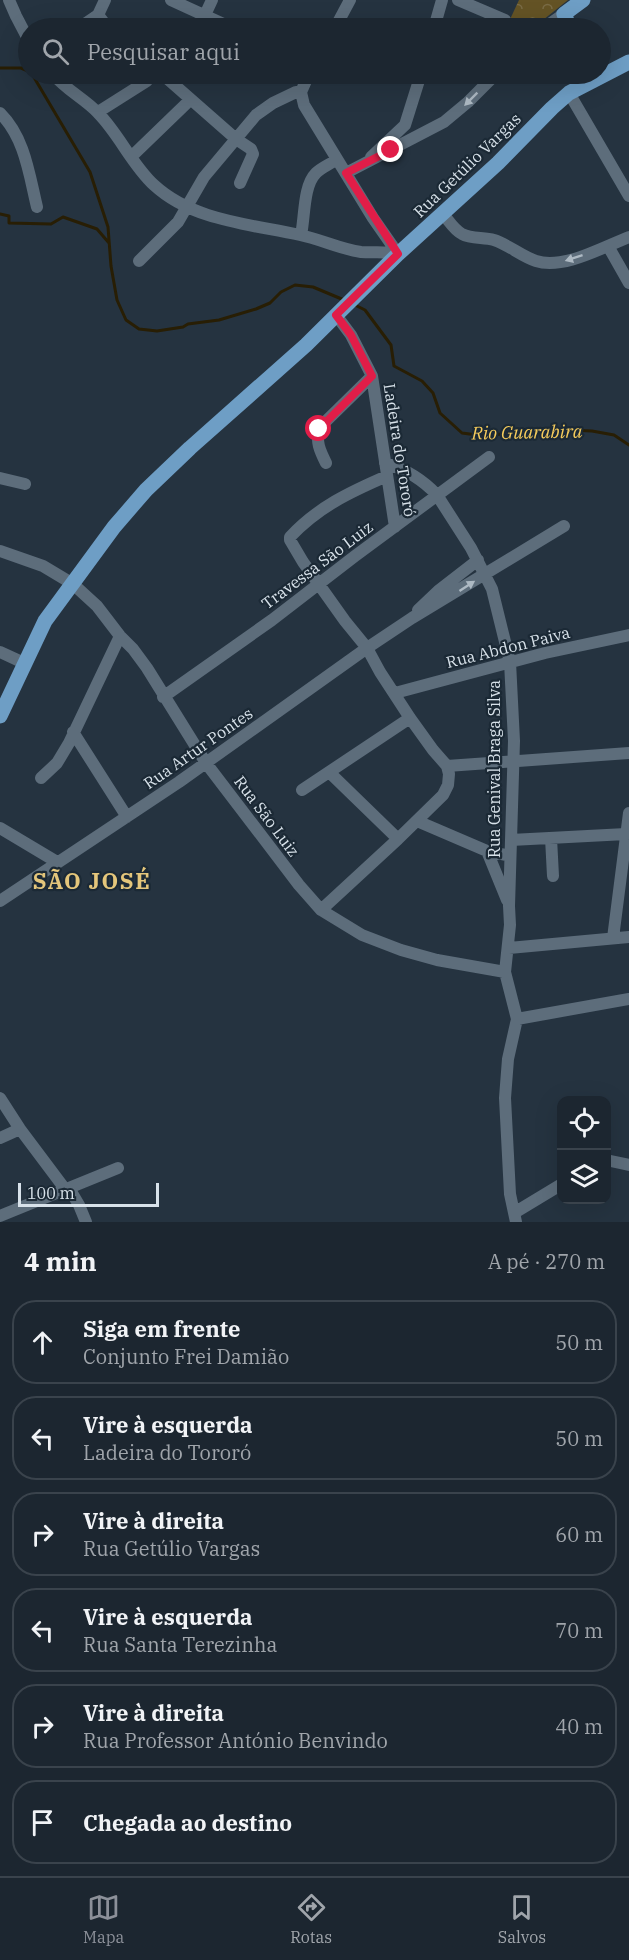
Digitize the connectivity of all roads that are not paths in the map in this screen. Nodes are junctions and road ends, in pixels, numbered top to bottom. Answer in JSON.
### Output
{"nodes":[{"id":1,"x":9,"y":0,"type":"edge"},
{"id":2,"x":105,"y":0,"type":"edge"},
{"id":3,"x":171,"y":0,"type":"edge"},
{"id":4,"x":212,"y":0,"type":"edge"},
{"id":5,"x":350,"y":0,"type":"edge"},
{"id":6,"x":442,"y":0,"type":"edge"},
{"id":7,"x":458,"y":0,"type":"edge"},
{"id":8,"x":583,"y":0,"type":"edge"},
{"id":9,"x":564,"y":14,"type":"junction"},
{"id":10,"x":98,"y":15,"type":"junction"},
{"id":11,"x":205,"y":15,"type":"junction"},
{"id":12,"x":94,"y":18,"type":"edge"},
{"id":13,"x":100,"y":18,"type":"edge"},
{"id":14,"x":211,"y":18,"type":"edge"},
{"id":15,"x":340,"y":18,"type":"edge"},
{"id":16,"x":437,"y":18,"type":"edge"},
{"id":17,"x":500,"y":18,"type":"edge"},
{"id":18,"x":558,"y":18,"type":"edge"},
{"id":19,"x":566,"y":18,"type":"edge"},
{"id":20,"x":18,"y":20,"type":"edge"},
{"id":21,"x":629,"y":63,"type":"edge"},
{"id":22,"x":611,"y":70,"type":"edge"},
{"id":23,"x":62,"y":84,"type":"edge"},
{"id":24,"x":142,"y":84,"type":"edge"},
{"id":25,"x":173,"y":84,"type":"edge"},
{"id":26,"x":305,"y":84,"type":"edge"},
{"id":27,"x":418,"y":84,"type":"edge"},
{"id":28,"x":486,"y":84,"type":"edge"},
{"id":29,"x":582,"y":84,"type":"edge"},
{"id":30,"x":301,"y":92,"type":"junction"},
{"id":31,"x":569,"y":93,"type":"junction"},
{"id":32,"x":190,"y":100,"type":"junction"},
{"id":33,"x":98,"y":112,"type":"junction"},
{"id":34,"x":0,"y":113,"type":"edge"},
{"id":35,"x":236,"y":139,"type":"junction"},
{"id":36,"x":131,"y":158,"type":"junction"},
{"id":37,"x":337,"y":159,"type":"junction"},
{"id":38,"x":366,"y":162,"type":"junction"},
{"id":39,"x":346,"y":173,"type":"junction"},
{"id":40,"x":240,"y":183,"type":"dead end"},
{"id":41,"x":629,"y":196,"type":"edge"},
{"id":42,"x":37,"y":207,"type":"dead end"},
{"id":43,"x":187,"y":208,"type":"junction"},
{"id":44,"x":443,"y":214,"type":"junction"},
{"id":45,"x":302,"y":235,"type":"junction"},
{"id":46,"x":629,"y":237,"type":"edge"},
{"id":47,"x":608,"y":246,"type":"junction"},
{"id":48,"x":398,"y":254,"type":"junction"},
{"id":49,"x":139,"y":261,"type":"dead end"},
{"id":50,"x":629,"y":283,"type":"edge"},
{"id":51,"x":338,"y":313,"type":"junction"},
{"id":52,"x":372,"y":376,"type":"junction"},
{"id":53,"x":489,"y":457,"type":"dead end"},
{"id":54,"x":326,"y":463,"type":"dead end"},
{"id":55,"x":386,"y":470,"type":"junction"},
{"id":56,"x":0,"y":478,"type":"edge"},
{"id":57,"x":25,"y":484,"type":"dead end"},
{"id":58,"x":437,"y":495,"type":"junction"},
{"id":59,"x":564,"y":526,"type":"dead end"},
{"id":60,"x":395,"y":527,"type":"junction"},
{"id":61,"x":0,"y":551,"type":"edge"},
{"id":62,"x":478,"y":560,"type":"junction"},
{"id":63,"x":485,"y":574,"type":"junction"},
{"id":64,"x":74,"y":584,"type":"junction"},
{"id":65,"x":319,"y":584,"type":"junction"},
{"id":66,"x":412,"y":618,"type":"junction"},
{"id":67,"x":629,"y":635,"type":"edge"},
{"id":68,"x":120,"y":636,"type":"junction"},
{"id":69,"x":367,"y":648,"type":"junction"},
{"id":70,"x":0,"y":652,"type":"edge"},
{"id":71,"x":510,"y":662,"type":"junction"},
{"id":72,"x":24,"y":663,"type":"junction"},
{"id":73,"x":395,"y":693,"type":"junction"},
{"id":74,"x":163,"y":697,"type":"junction"},
{"id":75,"x":0,"y":716,"type":"edge"},
{"id":76,"x":410,"y":718,"type":"junction"},
{"id":77,"x":73,"y":732,"type":"junction"},
{"id":78,"x":629,"y":753,"type":"edge"},
{"id":79,"x":513,"y":762,"type":"junction"},
{"id":80,"x":206,"y":763,"type":"junction"},
{"id":81,"x":447,"y":766,"type":"junction"},
{"id":82,"x":329,"y":772,"type":"junction"},
{"id":83,"x":41,"y":778,"type":"dead end"},
{"id":84,"x":302,"y":790,"type":"dead end"},
{"id":85,"x":629,"y":813,"type":"edge"},
{"id":86,"x":127,"y":817,"type":"junction"},
{"id":87,"x":417,"y":820,"type":"junction"},
{"id":88,"x":0,"y":828,"type":"edge"},
{"id":89,"x":626,"y":834,"type":"junction"},
{"id":90,"x":551,"y":838,"type":"junction"},
{"id":91,"x":398,"y":839,"type":"junction"},
{"id":92,"x":511,"y":840,"type":"junction"},
{"id":93,"x":487,"y":852,"type":"junction"},
{"id":94,"x":510,"y":856,"type":"junction"},
{"id":95,"x":57,"y":862,"type":"junction"},
{"id":96,"x":626,"y":868,"type":"edge"},
{"id":97,"x":553,"y":876,"type":"dead end"},
{"id":98,"x":0,"y":901,"type":"edge"},
{"id":99,"x":509,"y":906,"type":"junction"},
{"id":100,"x":321,"y":910,"type":"junction"},
{"id":101,"x":629,"y":937,"type":"edge"},
{"id":102,"x":612,"y":938,"type":"junction"},
{"id":103,"x":509,"y":948,"type":"junction"},
{"id":104,"x":505,"y":972,"type":"junction"},
{"id":105,"x":629,"y":999,"type":"edge"},
{"id":106,"x":517,"y":1019,"type":"junction"},
{"id":107,"x":0,"y":1098,"type":"edge"},
{"id":108,"x":20,"y":1130,"type":"junction"},
{"id":109,"x":0,"y":1138,"type":"edge"},
{"id":110,"x":611,"y":1161,"type":"edge"},
{"id":111,"x":629,"y":1165,"type":"edge"},
{"id":112,"x":118,"y":1168,"type":"dead end"},
{"id":113,"x":557,"y":1187,"type":"edge"},
{"id":114,"x":67,"y":1188,"type":"junction"},
{"id":115,"x":0,"y":1216,"type":"edge"},
{"id":116,"x":515,"y":1218,"type":"edge"},
{"id":117,"x":86,"y":1222,"type":"edge"}],
"edges":[{"from":1,"to":20,"type":"street"},
{"from":2,"to":10,"type":"street"},
{"from":3,"to":11,"type":"street"},
{"from":4,"to":11,"type":"street"},
{"from":5,"to":15,"type":"street"},
{"from":6,"to":16,"type":"street"},
{"from":7,"to":17,"type":"street"},
{"from":8,"to":9,"type":"main road"},
{"from":9,"to":18,"type":"street"},
{"from":9,"to":19,"type":"main road"},
{"from":10,"to":12,"type":"street"},
{"from":10,"to":13,"type":"street"},
{"from":11,"to":14,"type":"street"},
{"from":21,"to":22,"type":"main road","name":"Rua Getúlio Vargas"},
{"from":23,"to":33,"type":"street"},
{"from":24,"to":33,"type":"street"},
{"from":25,"to":32,"type":"street"},
{"from":26,"to":30,"type":"street"},
{"from":27,"to":38,"type":"street"},
{"from":28,"to":38,"type":"street","one_way":true},
{"from":29,"to":31,"type":"main road","name":"Rua Getúlio Vargas"},
{"from":30,"to":35,"type":"street"},
{"from":30,"to":37,"type":"street"},
{"from":31,"to":41,"type":"street"},
{"from":31,"to":44,"type":"main road","name":"Rua Getúlio Vargas"},
{"from":32,"to":35,"type":"street"},
{"from":32,"to":36,"type":"street"},
{"from":33,"to":36,"type":"street"},
{"from":34,"to":42,"type":"street"},
{"from":35,"to":40,"type":"street"},
{"from":35,"to":43,"type":"street"},
{"from":36,"to":43,"type":"street"},
{"from":37,"to":39,"type":"street"},
{"from":37,"to":45,"type":"street"},
{"from":38,"to":39,"type":"street"},
{"from":39,"to":48,"type":"street"},
{"from":43,"to":45,"type":"street"},
{"from":43,"to":49,"type":"street"},
{"from":47,"to":44,"type":"street","one_way":true},
{"from":44,"to":48,"type":"main road","name":"Rua Getúlio Vargas"},
{"from":45,"to":48,"type":"street"},
{"from":46,"to":47,"type":"street"},
{"from":47,"to":50,"type":"street"},
{"from":48,"to":51,"type":"main road","name":"Rua Getúlio Vargas"},
{"from":51,"to":52,"type":"street","name":"Ladeira do Tororó"},
{"from":51,"to":64,"type":"main road","name":"Rua Getúlio Vargas"},
{"from":52,"to":54,"type":"street"},
{"from":52,"to":55,"type":"street","name":"Ladeira do Tororó"},
{"from":53,"to":58,"type":"street","name":"Travessa São Luiz"},
{"from":55,"to":58,"type":"street","name":"Rua Genival Braga Silva"},
{"from":55,"to":60,"type":"street","name":"Ladeira do Tororó"},
{"from":55,"to":65,"type":"street"},
{"from":56,"to":57,"type":"street"},
{"from":58,"to":60,"type":"street","name":"Travessa São Luiz"},
{"from":58,"to":62,"type":"street","name":"Rua Genival Braga Silva"},
{"from":59,"to":63,"type":"street","name":"Rua Artur Pontes"},
{"from":60,"to":65,"type":"street","name":"Travessa São Luiz"},
{"from":61,"to":64,"type":"street","name":"Rua São Luiz"},
{"from":62,"to":63,"type":"street","name":"Rua Genival Braga Silva"},
{"from":62,"to":66,"type":"street","name":"Rua Artur Pontes"},
{"from":66,"to":63,"type":"street","name":"Rua Artur Pontes","one_way":true},
{"from":63,"to":71,"type":"street","name":"Rua Genival Braga Silva"},
{"from":64,"to":68,"type":"street","name":"Rua São Luiz"},
{"from":64,"to":72,"type":"main road","name":"Rua Getúlio Vargas"},
{"from":65,"to":69,"type":"street"},
{"from":65,"to":74,"type":"street","name":"Travessa São Luiz"},
{"from":66,"to":69,"type":"street","name":"Rua Artur Pontes"},
{"from":67,"to":71,"type":"street","name":"Rua Abdon Paiva"},
{"from":68,"to":74,"type":"street","name":"Rua São Luiz"},
{"from":68,"to":77,"type":"street"},
{"from":69,"to":73,"type":"street"},
{"from":69,"to":80,"type":"street","name":"Rua Artur Pontes"},
{"from":70,"to":72,"type":"street"},
{"from":71,"to":73,"type":"street","name":"Rua Abdon Paiva"},
{"from":71,"to":79,"type":"street","name":"Rua Genival Braga Silva"},
{"from":72,"to":75,"type":"main road","name":"Rua Getúlio Vargas"},
{"from":73,"to":76,"type":"street"},
{"from":74,"to":80,"type":"street","name":"Rua São Luiz"},
{"from":76,"to":81,"type":"street"},
{"from":76,"to":82,"type":"street"},
{"from":77,"to":83,"type":"street"},
{"from":77,"to":86,"type":"street"},
{"from":78,"to":79,"type":"street"},
{"from":79,"to":81,"type":"street"},
{"from":79,"to":92,"type":"street","name":"Rua Genival Braga Silva"},
{"from":80,"to":86,"type":"street","name":"Rua Artur Pontes"},
{"from":80,"to":100,"type":"street","name":"Rua São Luiz"},
{"from":81,"to":87,"type":"street"},
{"from":82,"to":84,"type":"street"},
{"from":82,"to":91,"type":"street"},
{"from":85,"to":89,"type":"street"},
{"from":86,"to":95,"type":"street","name":"Rua Artur Pontes"},
{"from":87,"to":91,"type":"street"},
{"from":87,"to":93,"type":"street"},
{"from":88,"to":95,"type":"street"},
{"from":89,"to":90,"type":"street"},
{"from":89,"to":96,"type":"street"},
{"from":90,"to":92,"type":"street"},
{"from":90,"to":97,"type":"street"},
{"from":91,"to":100,"type":"street"},
{"from":92,"to":94,"type":"street","name":"Rua Genival Braga Silva"},
{"from":93,"to":94,"type":"street"},
{"from":93,"to":99,"type":"street","name":"Rua Genival Braga Silva"},
{"from":94,"to":99,"type":"street","name":"Rua Genival Braga Silva"},
{"from":95,"to":98,"type":"street","name":"Rua Artur Pontes"},
{"from":96,"to":102,"type":"street"},
{"from":99,"to":103,"type":"street","name":"Rua Genival Braga Silva"},
{"from":100,"to":104,"type":"street","name":"Rua São Luiz"},
{"from":101,"to":102,"type":"street"},
{"from":102,"to":103,"type":"street"},
{"from":103,"to":104,"type":"street","name":"Rua Genival Braga Silva"},
{"from":104,"to":106,"type":"street","name":"Rua Genival Braga Silva"},
{"from":105,"to":106,"type":"street"},
{"from":106,"to":116,"type":"street"},
{"from":107,"to":108,"type":"street"},
{"from":108,"to":109,"type":"street"},
{"from":108,"to":114,"type":"street"},
{"from":110,"to":111,"type":"street"},
{"from":112,"to":114,"type":"street"},
{"from":113,"to":116,"type":"street"},
{"from":114,"to":115,"type":"street"},
{"from":114,"to":117,"type":"street"}]}
